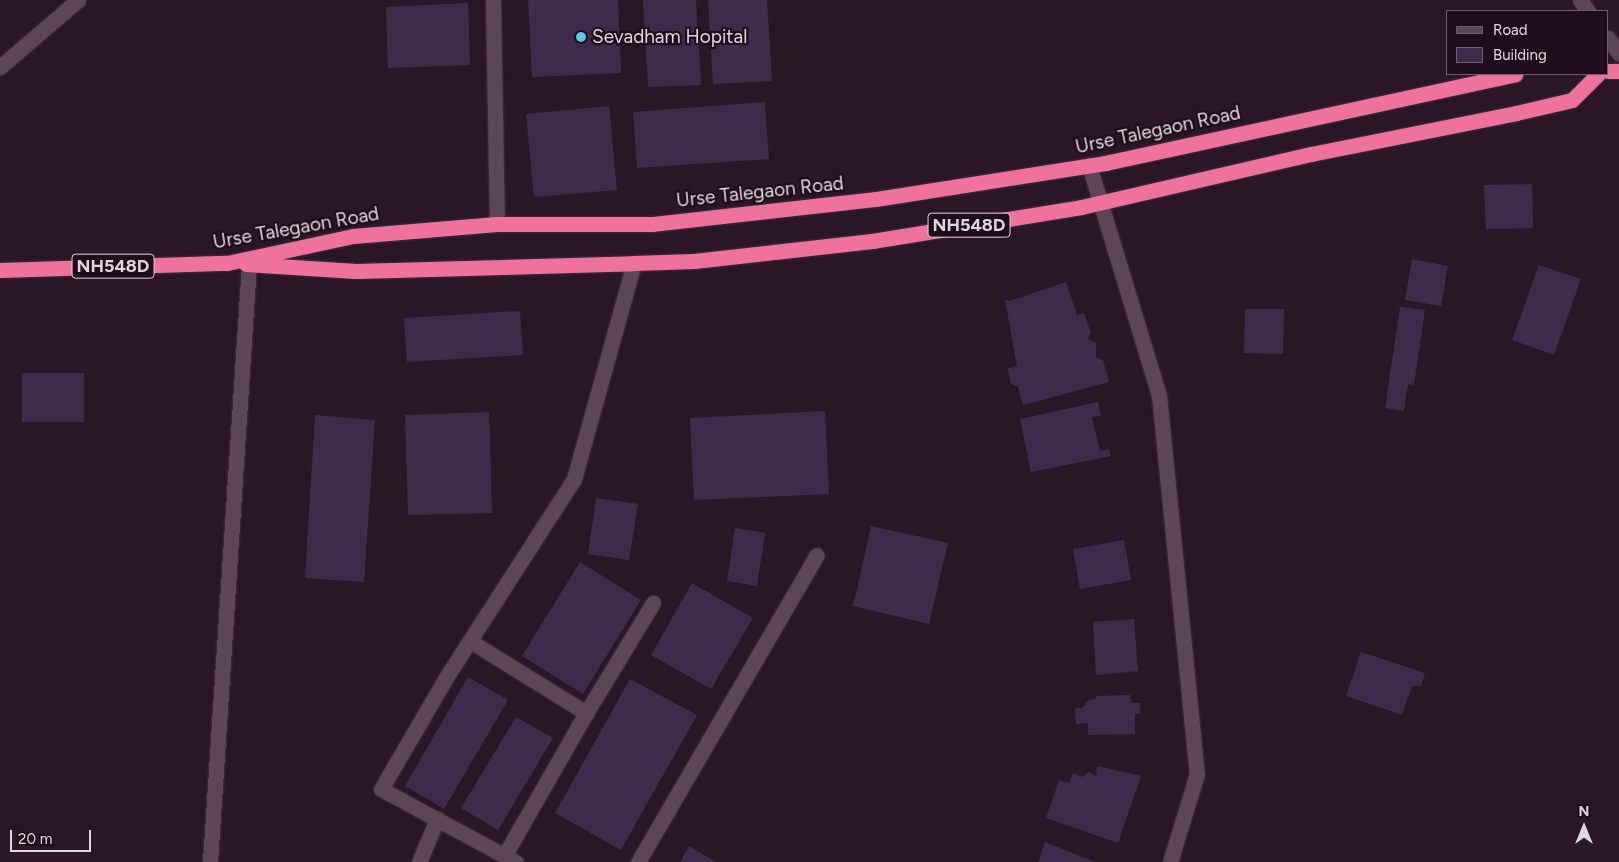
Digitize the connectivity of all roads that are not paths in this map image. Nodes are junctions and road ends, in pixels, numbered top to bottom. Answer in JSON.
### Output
{"nodes":[{"id":1,"x":78,"y":0,"type":"edge"},
{"id":2,"x":494,"y":0,"type":"edge"},
{"id":3,"x":1609,"y":39,"type":"edge"},
{"id":4,"x":1619,"y":54,"type":"edge"},
{"id":5,"x":0,"y":67,"type":"edge"},
{"id":6,"x":1510,"y":75,"type":"edge"},
{"id":7,"x":1597,"y":75,"type":"edge"},
{"id":8,"x":1089,"y":165,"type":"junction"},
{"id":9,"x":1101,"y":202,"type":"junction"},
{"id":10,"x":497,"y":224,"type":"junction"},
{"id":11,"x":227,"y":263,"type":"junction"},
{"id":12,"x":634,"y":263,"type":"junction"},
{"id":13,"x":249,"y":264,"type":"junction"},
{"id":14,"x":0,"y":270,"type":"edge"},
{"id":15,"x":817,"y":555,"type":"dead end"},
{"id":16,"x":653,"y":603,"type":"dead end"},
{"id":17,"x":470,"y":641,"type":"junction"},
{"id":18,"x":586,"y":713,"type":"junction"},
{"id":19,"x":437,"y":819,"type":"junction"},
{"id":20,"x":510,"y":859,"type":"edge"},
{"id":21,"x":210,"y":862,"type":"edge"},
{"id":22,"x":419,"y":862,"type":"edge"},
{"id":23,"x":638,"y":862,"type":"edge"},
{"id":24,"x":1170,"y":862,"type":"edge"}],
"edges":[{"from":1,"to":5,"type":"street"},
{"from":2,"to":10,"type":"street"},
{"from":3,"to":4,"type":"street"},
{"from":6,"to":8,"type":"highway","name":"Urse Talegaon Road","number":"NH548D"},
{"from":7,"to":9,"type":"highway","number":"NH548D"},
{"from":8,"to":9,"type":"street"},
{"from":8,"to":10,"type":"highway","name":"Urse Talegaon Road","number":"NH548D"},
{"from":9,"to":12,"type":"highway","number":"NH548D"},
{"from":9,"to":24,"type":"street"},
{"from":10,"to":11,"type":"highway","name":"Urse Talegaon Road","number":"NH548D"},
{"from":11,"to":13,"type":"highway","number":"NH548D"},
{"from":11,"to":14,"type":"highway","name":"Urse Talegaon Road","number":"NH548D"},
{"from":12,"to":13,"type":"highway","number":"NH548D"},
{"from":12,"to":17,"type":"street"},
{"from":13,"to":21,"type":"street"},
{"from":15,"to":23,"type":"street"},
{"from":16,"to":18,"type":"street"},
{"from":17,"to":18,"type":"street"},
{"from":17,"to":19,"type":"street"},
{"from":18,"to":20,"type":"street"},
{"from":19,"to":20,"type":"street"},
{"from":19,"to":22,"type":"street"}]}
